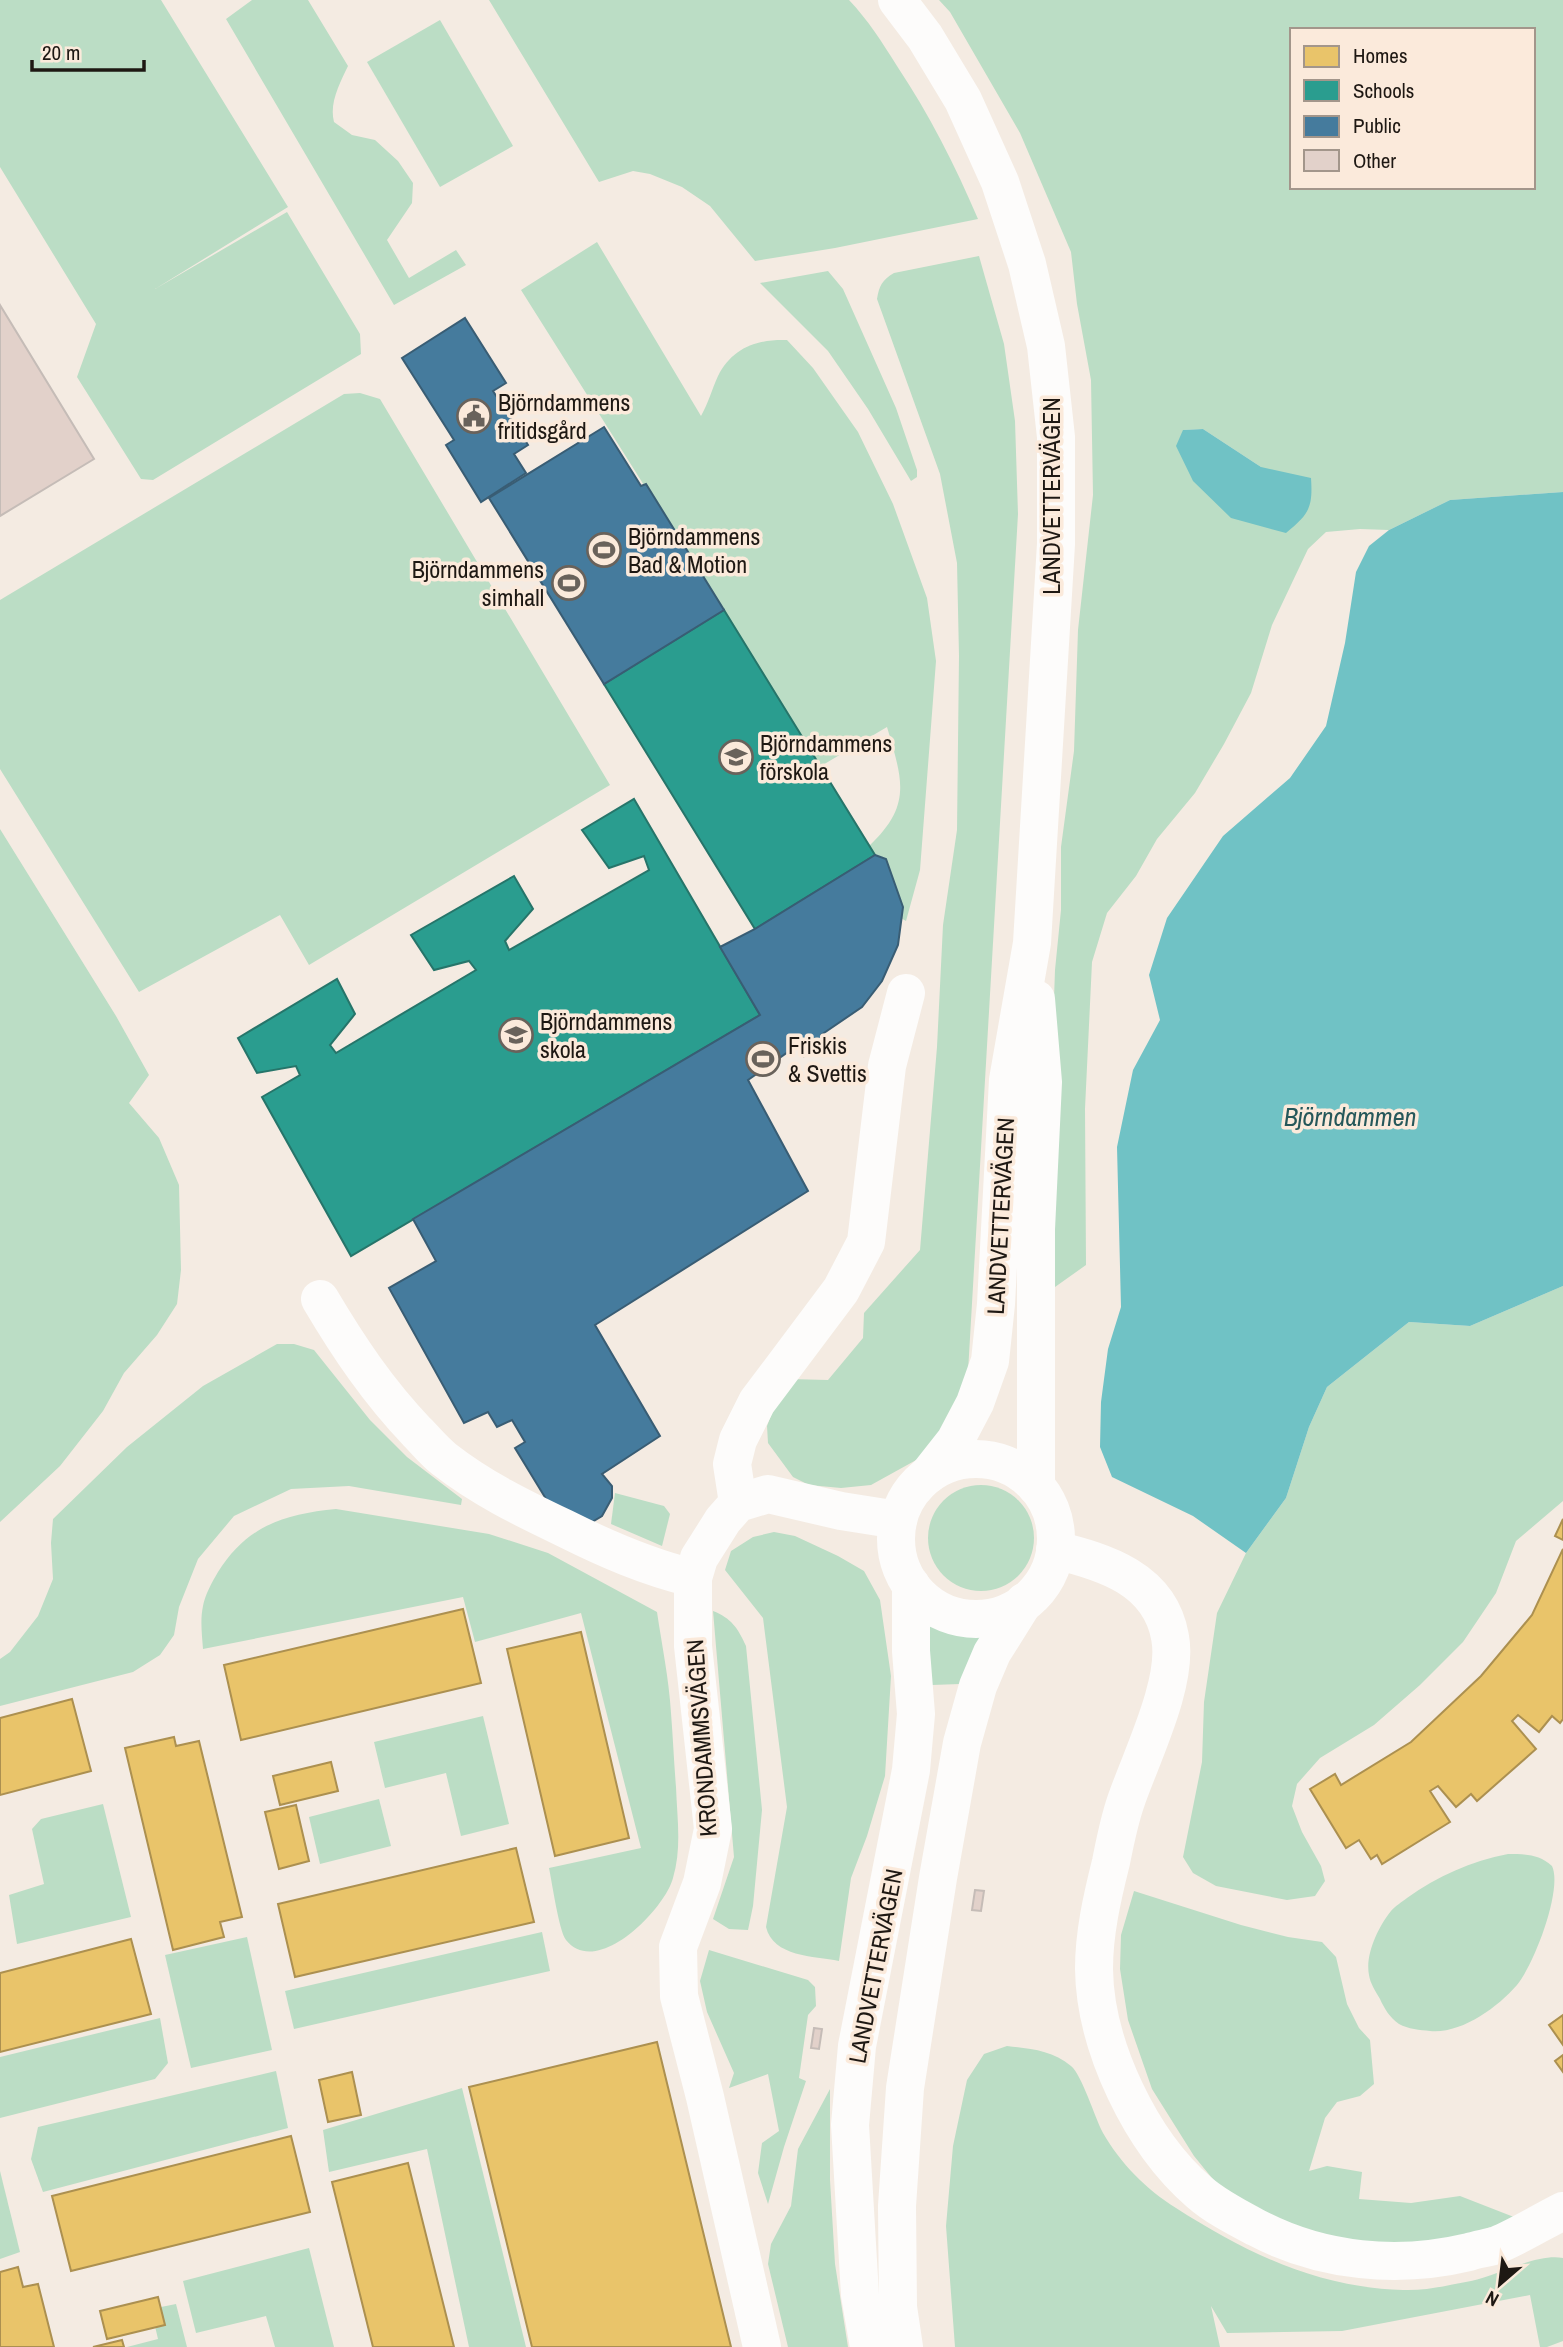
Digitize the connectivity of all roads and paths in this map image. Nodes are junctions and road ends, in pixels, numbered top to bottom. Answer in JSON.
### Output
{"nodes":[{"id":1,"x":897,"y":0,"type":"edge"},
{"id":2,"x":1032,"y":943,"type":"junction"},
{"id":3,"x":906,"y":992,"type":"dead end"},
{"id":4,"x":320,"y":1299,"type":"dead end"},
{"id":5,"x":929,"y":1474,"type":"junction"},
{"id":6,"x":1036,"y":1486,"type":"junction"},
{"id":7,"x":738,"y":1503,"type":"junction"},
{"id":8,"x":898,"y":1520,"type":"junction"},
{"id":9,"x":1055,"y":1550,"type":"junction"},
{"id":10,"x":693,"y":1578,"type":"junction"},
{"id":11,"x":911,"y":1586,"type":"junction"},
{"id":12,"x":1024,"y":1602,"type":"junction"},
{"id":13,"x":1563,"y":2211,"type":"edge"},
{"id":14,"x":762,"y":2347,"type":"edge"},
{"id":15,"x":869,"y":2347,"type":"edge"},
{"id":16,"x":904,"y":2347,"type":"edge"}],
"edges":[{"from":1,"to":2,"type":"street","name":"LANDVETTERVÄGEN"},
{"from":2,"to":5,"type":"street","name":"LANDVETTERVÄGEN"},
{"from":2,"to":6,"type":"street","name":"LANDVETTERVÄGEN"},
{"from":3,"to":7,"type":"street"},
{"from":4,"to":10,"type":"street"},
{"from":5,"to":6,"type":"street"},
{"from":5,"to":8,"type":"street"},
{"from":6,"to":9,"type":"street"},
{"from":7,"to":8,"type":"street"},
{"from":7,"to":10,"type":"street","name":"KRONDAMMSVÄGEN"},
{"from":8,"to":11,"type":"street"},
{"from":9,"to":12,"type":"street"},
{"from":9,"to":13,"type":"street"},
{"from":10,"to":14,"type":"street","name":"KRONDAMMSVÄGEN"},
{"from":11,"to":12,"type":"street"},
{"from":11,"to":15,"type":"street","name":"LANDVETTERVÄGEN"},
{"from":12,"to":16,"type":"street","name":"LANDVETTERVÄGEN"}]}
